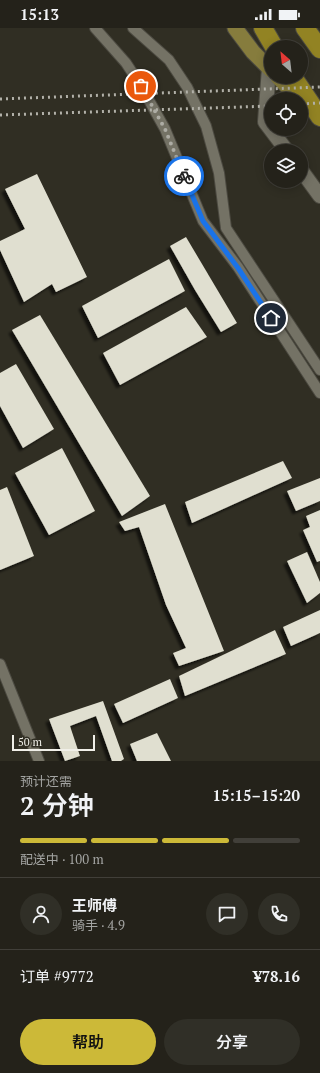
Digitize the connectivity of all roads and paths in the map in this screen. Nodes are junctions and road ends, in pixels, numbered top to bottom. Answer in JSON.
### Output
{"nodes":[{"id":1,"x":95,"y":28,"type":"edge"},
{"id":2,"x":133,"y":28,"type":"edge"},
{"id":3,"x":235,"y":28,"type":"edge"},
{"id":4,"x":262,"y":28,"type":"edge"},
{"id":5,"x":305,"y":28,"type":"edge"},
{"id":6,"x":270,"y":40,"type":"edge"},
{"id":7,"x":320,"y":49,"type":"edge"},
{"id":8,"x":264,"y":63,"type":"edge"},
{"id":9,"x":271,"y":84,"type":"edge"},
{"id":10,"x":285,"y":84,"type":"edge"},
{"id":11,"x":298,"y":84,"type":"edge"},
{"id":12,"x":292,"y":92,"type":"edge"},
{"id":13,"x":308,"y":108,"type":"edge"},
{"id":14,"x":320,"y":119,"type":"edge"},
{"id":15,"x":282,"y":144,"type":"edge"},
{"id":16,"x":308,"y":180,"type":"edge"},
{"id":17,"x":320,"y":196,"type":"edge"},
{"id":18,"x":320,"y":370,"type":"edge"},
{"id":19,"x":320,"y":393,"type":"edge"},
{"id":20,"x":0,"y":664,"type":"edge"},
{"id":21,"x":39,"y":761,"type":"edge"}],
"edges":[{"from":1,"to":19,"type":"street"},
{"from":2,"to":18,"type":"street"},
{"from":3,"to":8,"type":"main road"},
{"from":4,"to":6,"type":"highway"},
{"from":5,"to":7,"type":"highway"},
{"from":9,"to":15,"type":"street"},
{"from":10,"to":12,"type":"main road"},
{"from":11,"to":14,"type":"highway"},
{"from":13,"to":14,"type":"main road"},
{"from":16,"to":17,"type":"street"},
{"from":20,"to":21,"type":"street"}]}
